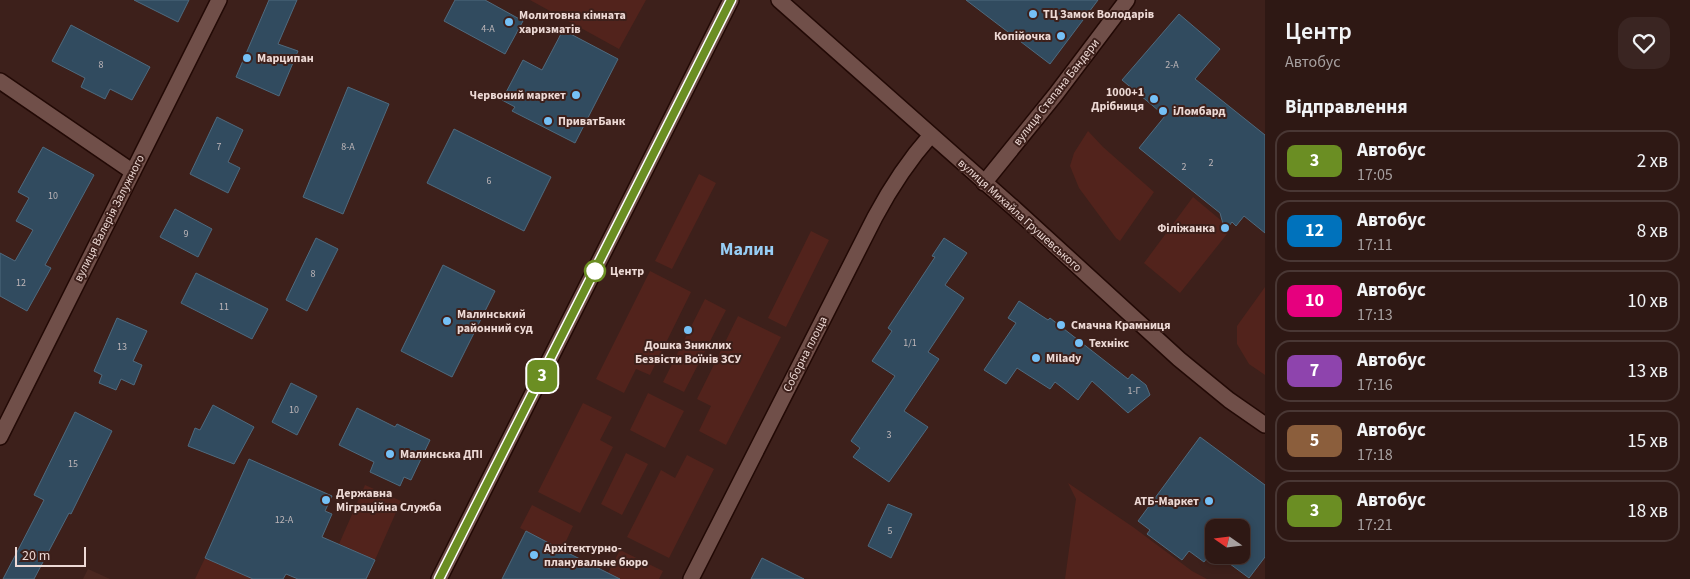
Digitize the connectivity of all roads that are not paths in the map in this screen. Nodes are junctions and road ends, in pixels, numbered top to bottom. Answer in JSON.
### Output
{"nodes":[{"id":1,"x":219,"y":0,"type":"edge"},
{"id":2,"x":731,"y":0,"type":"edge"},
{"id":3,"x":779,"y":0,"type":"edge"},
{"id":4,"x":1127,"y":0,"type":"edge"},
{"id":5,"x":0,"y":81,"type":"edge"},
{"id":6,"x":930,"y":135,"type":"junction"},
{"id":7,"x":133,"y":172,"type":"junction"},
{"id":8,"x":984,"y":183,"type":"junction"},
{"id":9,"x":1265,"y":425,"type":"edge"},
{"id":10,"x":0,"y":437,"type":"edge"},
{"id":11,"x":439,"y":579,"type":"edge"},
{"id":12,"x":691,"y":579,"type":"edge"}],
"edges":[{"from":1,"to":7,"type":"street","name":"вулиця Валерія Залужного"},
{"from":2,"to":11,"type":"street"},
{"from":3,"to":6,"type":"street","name":"вулиця Михайла Грушевського"},
{"from":4,"to":8,"type":"street","name":"вулиця Степана Бандери"},
{"from":5,"to":7,"type":"street"},
{"from":6,"to":8,"type":"street","name":"вулиця Михайла Грушевського"},
{"from":6,"to":12,"type":"street","name":"Соборна площа"},
{"from":7,"to":10,"type":"street","name":"вулиця Валерія Залужного"},
{"from":8,"to":9,"type":"street","name":"вулиця Михайла Грушевського"}]}
